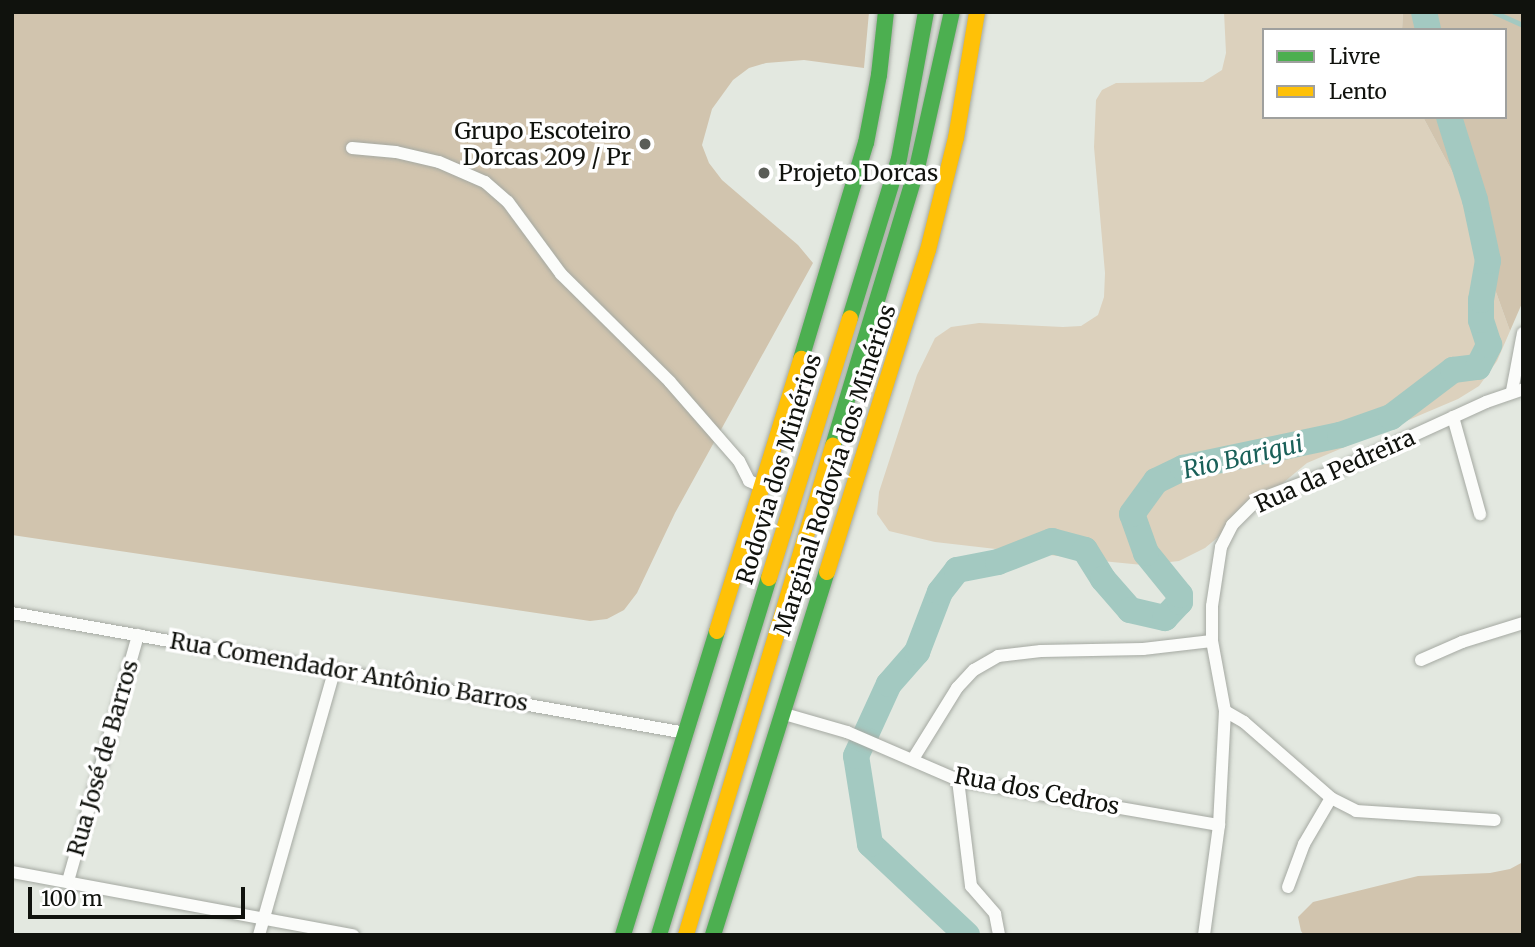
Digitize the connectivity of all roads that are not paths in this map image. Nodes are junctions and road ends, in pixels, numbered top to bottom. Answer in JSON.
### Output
{"nodes":[{"id":1,"x":886,"y":12,"type":"edge"},
{"id":2,"x":926,"y":12,"type":"edge"},
{"id":3,"x":952,"y":12,"type":"edge"},
{"id":4,"x":977,"y":12,"type":"edge"},
{"id":5,"x":352,"y":148,"type":"dead end"},
{"id":6,"x":1523,"y":333,"type":"edge"},
{"id":7,"x":1517,"y":390,"type":"edge"},
{"id":8,"x":1453,"y":417,"type":"junction"},
{"id":9,"x":763,"y":487,"type":"junction"},
{"id":10,"x":1480,"y":514,"type":"dead end"},
{"id":11,"x":12,"y":613,"type":"edge"},
{"id":12,"x":1523,"y":623,"type":"edge"},
{"id":13,"x":138,"y":635,"type":"junction"},
{"id":14,"x":1212,"y":641,"type":"junction"},
{"id":15,"x":1421,"y":660,"type":"dead end"},
{"id":16,"x":335,"y":669,"type":"junction"},
{"id":17,"x":1225,"y":711,"type":"junction"},
{"id":18,"x":781,"y":713,"type":"junction"},
{"id":19,"x":686,"y":733,"type":"junction"},
{"id":20,"x":914,"y":759,"type":"junction"},
{"id":21,"x":958,"y":780,"type":"junction"},
{"id":22,"x":1331,"y":798,"type":"junction"},
{"id":23,"x":1495,"y":820,"type":"dead end"},
{"id":24,"x":1219,"y":825,"type":"junction"},
{"id":25,"x":12,"y":872,"type":"edge"},
{"id":26,"x":68,"y":881,"type":"junction"},
{"id":27,"x":1288,"y":887,"type":"dead end"},
{"id":28,"x":262,"y":920,"type":"junction"},
{"id":29,"x":259,"y":935,"type":"edge"},
{"id":30,"x":353,"y":935,"type":"edge"},
{"id":31,"x":623,"y":935,"type":"edge"},
{"id":32,"x":659,"y":935,"type":"edge"},
{"id":33,"x":686,"y":935,"type":"edge"},
{"id":34,"x":713,"y":935,"type":"edge"},
{"id":35,"x":999,"y":935,"type":"edge"},
{"id":36,"x":1204,"y":935,"type":"edge"}],
"edges":[{"from":1,"to":9,"type":"main road"},
{"from":2,"to":32,"type":"main road","name":"Rodovia dos Minérios"},
{"from":3,"to":33,"type":"main road","name":"Rodovia dos Minérios"},
{"from":4,"to":18,"type":"main road","name":"Marginal Rodovia dos Minérios"},
{"from":5,"to":9,"type":"street"},
{"from":6,"to":7,"type":"street"},
{"from":7,"to":8,"type":"street","name":"Rua da Pedreira"},
{"from":8,"to":10,"type":"street"},
{"from":8,"to":14,"type":"street","name":"Rua da Pedreira"},
{"from":9,"to":19,"type":"main road"},
{"from":11,"to":13,"type":"street","name":"Rua Comendador Antônio Barros"},
{"from":12,"to":15,"type":"street"},
{"from":13,"to":16,"type":"street","name":"Rua Comendador Antônio Barros"},
{"from":13,"to":26,"type":"street","name":"Rua José de Barros"},
{"from":14,"to":17,"type":"street","name":"Rua da Pedreira"},
{"from":14,"to":20,"type":"street"},
{"from":16,"to":19,"type":"street","name":"Rua Comendador Antônio Barros"},
{"from":16,"to":28,"type":"street"},
{"from":17,"to":22,"type":"street"},
{"from":17,"to":24,"type":"street","name":"Rua da Pedreira"},
{"from":18,"to":20,"type":"street","name":"Rua dos Cedros"},
{"from":18,"to":34,"type":"main road","name":"Marginal Rodovia dos Minérios"},
{"from":19,"to":31,"type":"main road"},
{"from":20,"to":21,"type":"street","name":"Rua dos Cedros"},
{"from":21,"to":24,"type":"street","name":"Rua dos Cedros"},
{"from":21,"to":35,"type":"street"},
{"from":22,"to":23,"type":"street"},
{"from":22,"to":27,"type":"street"},
{"from":24,"to":36,"type":"street","name":"Rua da Pedreira"},
{"from":25,"to":26,"type":"street"},
{"from":26,"to":28,"type":"street"},
{"from":28,"to":29,"type":"street"},
{"from":28,"to":30,"type":"street"}]}
